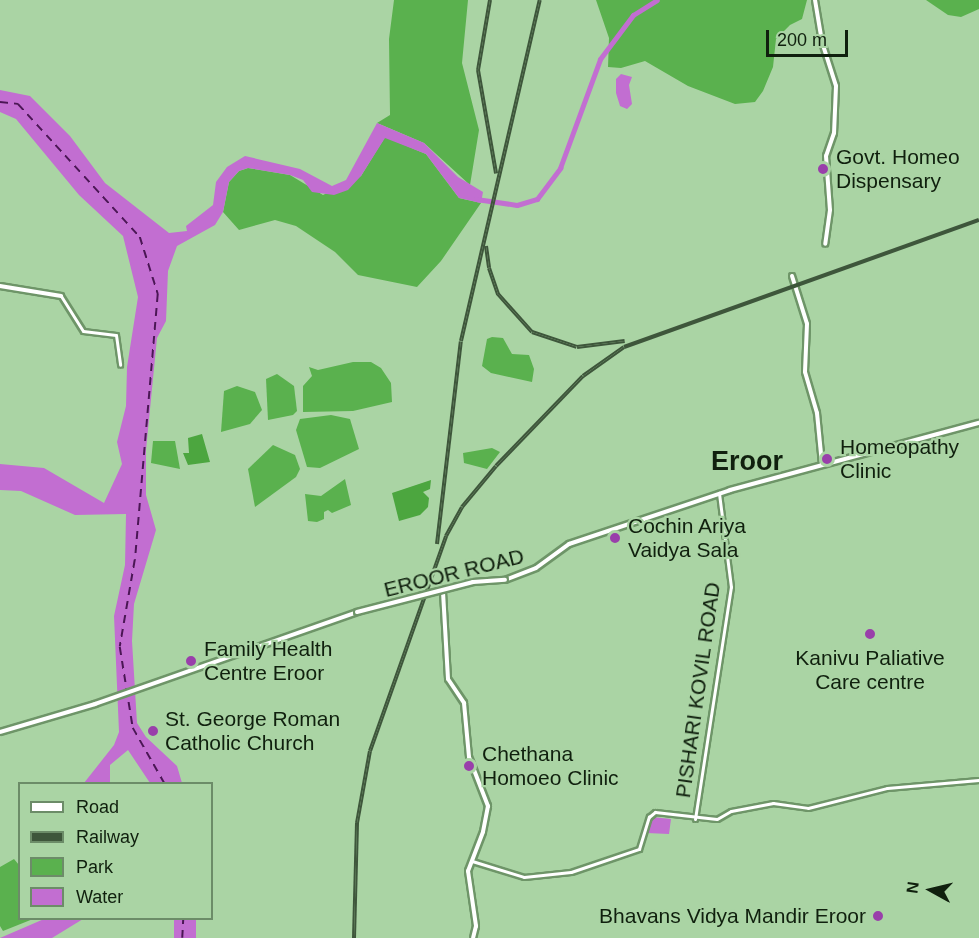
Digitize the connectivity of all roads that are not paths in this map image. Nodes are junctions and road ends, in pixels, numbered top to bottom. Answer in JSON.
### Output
{"nodes":[{"id":1,"x":815,"y":0,"type":"edge"},
{"id":2,"x":825,"y":244,"type":"dead end"},
{"id":3,"x":792,"y":276,"type":"dead end"},
{"id":4,"x":0,"y":286,"type":"edge"},
{"id":5,"x":61,"y":296,"type":"joint"},
{"id":6,"x":120,"y":365,"type":"dead end"},
{"id":7,"x":979,"y":423,"type":"edge"},
{"id":8,"x":822,"y":464,"type":"junction"},
{"id":9,"x":719,"y":493,"type":"junction"},
{"id":10,"x":443,"y":590,"type":"dead end"},
{"id":11,"x":0,"y":732,"type":"edge"},
{"id":12,"x":979,"y":780,"type":"edge"},
{"id":13,"x":695,"y":819,"type":"junction"},
{"id":14,"x":471,"y":861,"type":"junction"},
{"id":15,"x":473,"y":938,"type":"edge"}],
"edges":[{"from":1,"to":2,"type":"main road"},
{"from":3,"to":8,"type":"main road"},
{"from":4,"to":5,"type":"main road"},
{"from":5,"to":6,"type":"street"},
{"from":7,"to":8,"type":"main road","name":"EROOR ROAD"},
{"from":8,"to":9,"type":"main road","name":"EROOR ROAD"},
{"from":9,"to":11,"type":"main road","name":"EROOR ROAD","bridge":true},
{"from":9,"to":13,"type":"street","name":"PISHARI KOVIL ROAD"},
{"from":10,"to":14,"type":"main road"},
{"from":12,"to":13,"type":"street"},
{"from":13,"to":14,"type":"street"},
{"from":14,"to":15,"type":"main road"}]}
